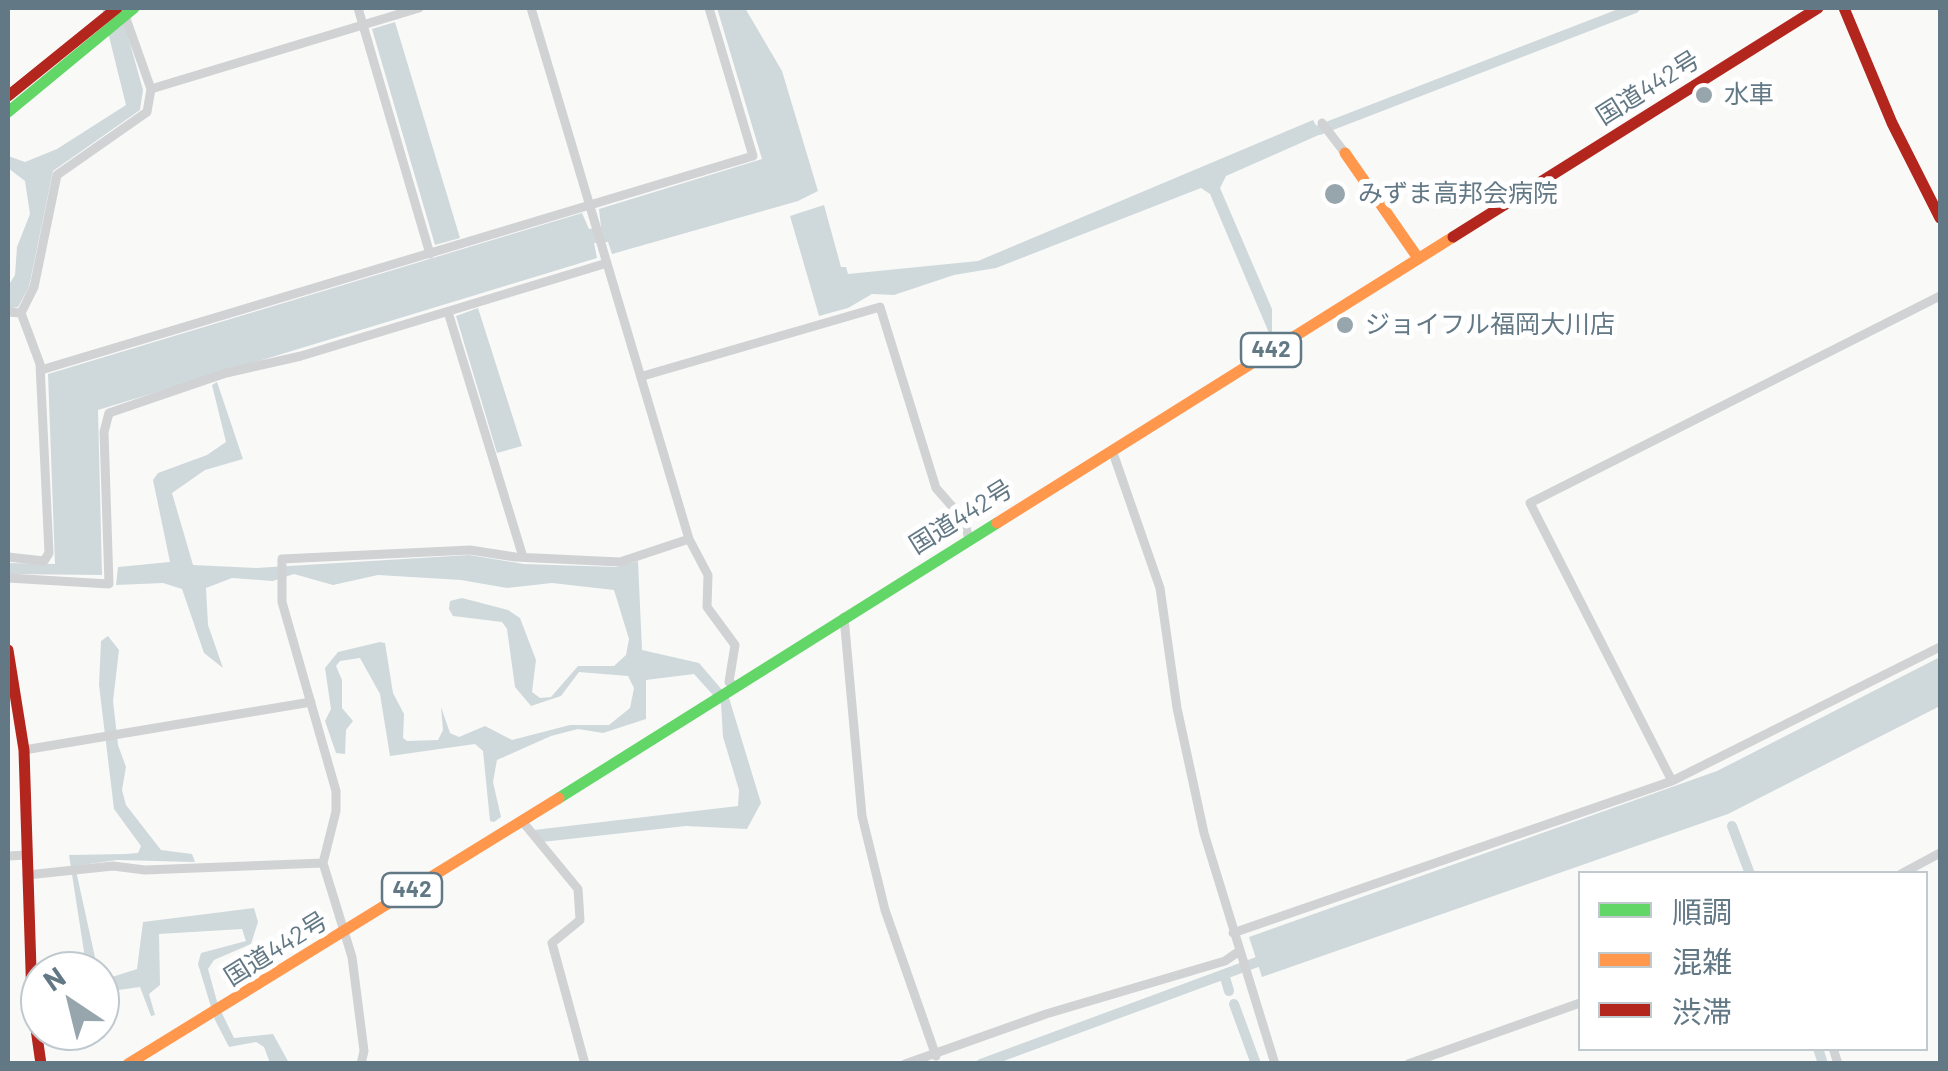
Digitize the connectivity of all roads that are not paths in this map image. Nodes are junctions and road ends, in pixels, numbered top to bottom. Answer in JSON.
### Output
{"nodes":[{"id":1,"x":358,"y":8,"type":"edge"},
{"id":2,"x":419,"y":8,"type":"edge"},
{"id":3,"x":532,"y":8,"type":"edge"},
{"id":4,"x":709,"y":8,"type":"edge"},
{"id":5,"x":1818,"y":8,"type":"edge"},
{"id":6,"x":1844,"y":8,"type":"edge"},
{"id":7,"x":125,"y":11,"type":"edge"},
{"id":8,"x":363,"y":24,"type":"junction"},
{"id":9,"x":103,"y":25,"type":"junction"},
{"id":10,"x":151,"y":89,"type":"junction"},
{"id":11,"x":8,"y":96,"type":"edge"},
{"id":12,"x":8,"y":112,"type":"edge"},
{"id":13,"x":1322,"y":123,"type":"dead end"},
{"id":14,"x":1345,"y":154,"type":"joint"},
{"id":15,"x":590,"y":208,"type":"junction"},
{"id":16,"x":1940,"y":218,"type":"edge"},
{"id":17,"x":430,"y":254,"type":"junction"},
{"id":18,"x":1418,"y":258,"type":"junction"},
{"id":19,"x":606,"y":260,"type":"junction"},
{"id":20,"x":1940,"y":296,"type":"edge"},
{"id":21,"x":8,"y":312,"type":"edge"},
{"id":22,"x":448,"y":312,"type":"junction"},
{"id":23,"x":21,"y":313,"type":"junction"},
{"id":24,"x":41,"y":370,"type":"junction"},
{"id":25,"x":643,"y":376,"type":"junction"},
{"id":26,"x":1112,"y":450,"type":"junction"},
{"id":27,"x":689,"y":539,"type":"junction"},
{"id":28,"x":969,"y":539,"type":"junction"},
{"id":29,"x":8,"y":557,"type":"edge"},
{"id":30,"x":523,"y":557,"type":"junction"},
{"id":31,"x":8,"y":578,"type":"edge"},
{"id":32,"x":844,"y":618,"type":"junction"},
{"id":33,"x":1940,"y":646,"type":"edge"},
{"id":34,"x":8,"y":650,"type":"edge"},
{"id":35,"x":731,"y":690,"type":"junction"},
{"id":36,"x":311,"y":702,"type":"junction"},
{"id":37,"x":24,"y":750,"type":"junction"},
{"id":38,"x":1672,"y":781,"type":"junction"},
{"id":39,"x":522,"y":821,"type":"junction"},
{"id":40,"x":1940,"y":854,"type":"edge"},
{"id":41,"x":8,"y":856,"type":"edge"},
{"id":42,"x":27,"y":856,"type":"junction"},
{"id":43,"x":322,"y":864,"type":"junction"},
{"id":44,"x":1907,"y":871,"type":"edge"},
{"id":45,"x":27,"y":875,"type":"junction"},
{"id":46,"x":1232,"y":933,"type":"junction"},
{"id":47,"x":342,"y":934,"type":"junction"},
{"id":48,"x":1239,"y":954,"type":"junction"},
{"id":49,"x":1578,"y":1004,"type":"edge"},
{"id":50,"x":936,"y":1056,"type":"junction"},
{"id":51,"x":41,"y":1064,"type":"edge"},
{"id":52,"x":128,"y":1064,"type":"edge"},
{"id":53,"x":362,"y":1064,"type":"edge"},
{"id":54,"x":585,"y":1064,"type":"edge"},
{"id":55,"x":905,"y":1064,"type":"edge"},
{"id":56,"x":1275,"y":1064,"type":"edge"},
{"id":57,"x":1408,"y":1064,"type":"edge"}],
"edges":[{"from":1,"to":8,"type":"street"},
{"from":2,"to":8,"type":"street"},
{"from":3,"to":15,"type":"street"},
{"from":4,"to":15,"type":"street"},
{"from":5,"to":18,"type":"main road","name":"国道442号","number":"442"},
{"from":6,"to":16,"type":"main road"},
{"from":7,"to":9,"type":"main road"},
{"from":7,"to":10,"type":"street"},
{"from":8,"to":10,"type":"street"},
{"from":8,"to":17,"type":"street"},
{"from":9,"to":11,"type":"main road"},
{"from":9,"to":12,"type":"main road"},
{"from":10,"to":23,"type":"street"},
{"from":13,"to":14,"type":"street"},
{"from":14,"to":18,"type":"main road"},
{"from":15,"to":17,"type":"street"},
{"from":15,"to":19,"type":"street"},
{"from":17,"to":24,"type":"street"},
{"from":18,"to":26,"type":"main road","name":"国道442号","number":"442"},
{"from":19,"to":22,"type":"street"},
{"from":19,"to":25,"type":"street"},
{"from":20,"to":38,"type":"street"},
{"from":21,"to":23,"type":"street"},
{"from":22,"to":30,"type":"street"},
{"from":22,"to":31,"type":"street"},
{"from":23,"to":24,"type":"street"},
{"from":24,"to":29,"type":"street"},
{"from":25,"to":27,"type":"street"},
{"from":25,"to":28,"type":"street"},
{"from":26,"to":28,"type":"main road","name":"国道442号","number":"442"},
{"from":26,"to":46,"type":"street"},
{"from":27,"to":30,"type":"street"},
{"from":27,"to":35,"type":"street"},
{"from":28,"to":32,"type":"main road","name":"国道442号","number":"442"},
{"from":30,"to":36,"type":"street"},
{"from":32,"to":35,"type":"main road","name":"国道442号","number":"442"},
{"from":32,"to":50,"type":"street"},
{"from":33,"to":38,"type":"street"},
{"from":34,"to":37,"type":"main road"},
{"from":35,"to":39,"type":"main road","name":"国道442号","number":"442"},
{"from":36,"to":37,"type":"street"},
{"from":36,"to":43,"type":"street"},
{"from":37,"to":42,"type":"main road"},
{"from":38,"to":46,"type":"street"},
{"from":39,"to":47,"type":"main road","name":"国道442号","number":"442"},
{"from":39,"to":54,"type":"street"},
{"from":40,"to":44,"type":"street"},
{"from":41,"to":42,"type":"street"},
{"from":42,"to":45,"type":"main road"},
{"from":43,"to":45,"type":"street"},
{"from":43,"to":47,"type":"street"},
{"from":45,"to":51,"type":"main road"},
{"from":46,"to":48,"type":"street"},
{"from":47,"to":52,"type":"main road","name":"国道442号","number":"442"},
{"from":47,"to":53,"type":"street"},
{"from":48,"to":50,"type":"street"},
{"from":48,"to":56,"type":"street"},
{"from":49,"to":57,"type":"street"},
{"from":50,"to":55,"type":"street"}]}
